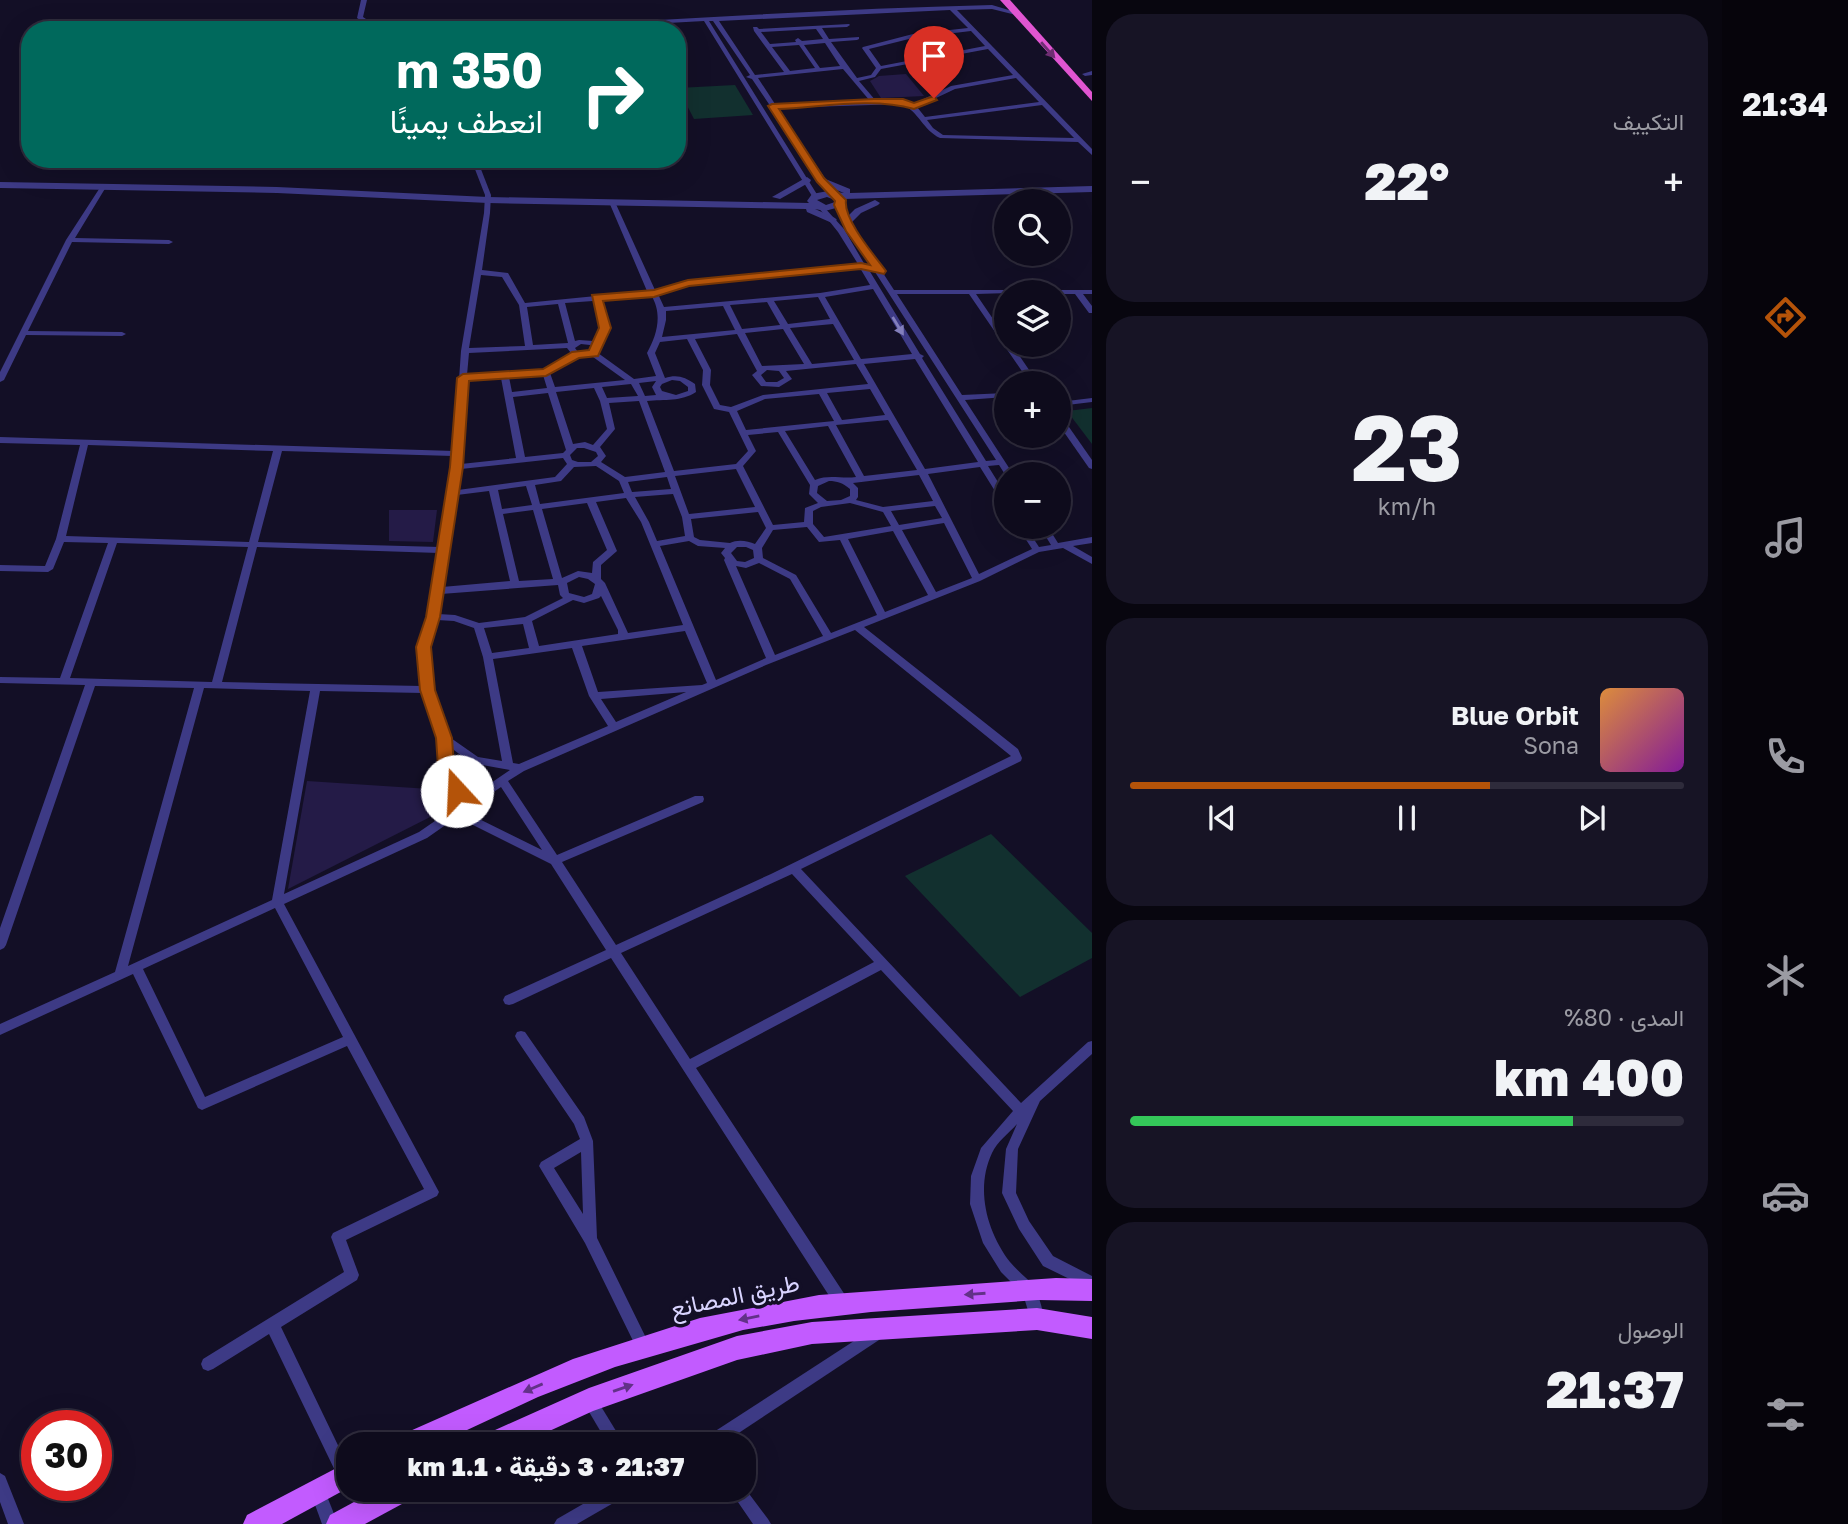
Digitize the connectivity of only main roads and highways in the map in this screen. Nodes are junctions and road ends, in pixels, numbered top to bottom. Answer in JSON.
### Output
{"nodes":[{"id":1,"x":1006,"y":0,"type":"edge"},
{"id":2,"x":1018,"y":0,"type":"edge"},
{"id":3,"x":1090,"y":76,"type":"edge"},
{"id":4,"x":1092,"y":98,"type":"edge"},
{"id":5,"x":1092,"y":1290,"type":"edge"},
{"id":6,"x":1089,"y":1330,"type":"edge"},
{"id":7,"x":437,"y":1432,"type":"edge"},
{"id":8,"x":519,"y":1432,"type":"edge"},
{"id":9,"x":336,"y":1480,"type":"edge"},
{"id":10,"x":380,"y":1502,"type":"edge"},
{"id":11,"x":256,"y":1524,"type":"edge"},
{"id":12,"x":340,"y":1524,"type":"edge"}],
"edges":[{"from":1,"to":4,"type":"highway","one_way":true},
{"from":2,"to":3,"type":"highway"},
{"from":5,"to":7,"type":"main road","name":"طريق المصانع","one_way":true},
{"from":8,"to":6,"type":"main road","one_way":true},
{"from":9,"to":11,"type":"main road"},
{"from":10,"to":12,"type":"main road"}]}
